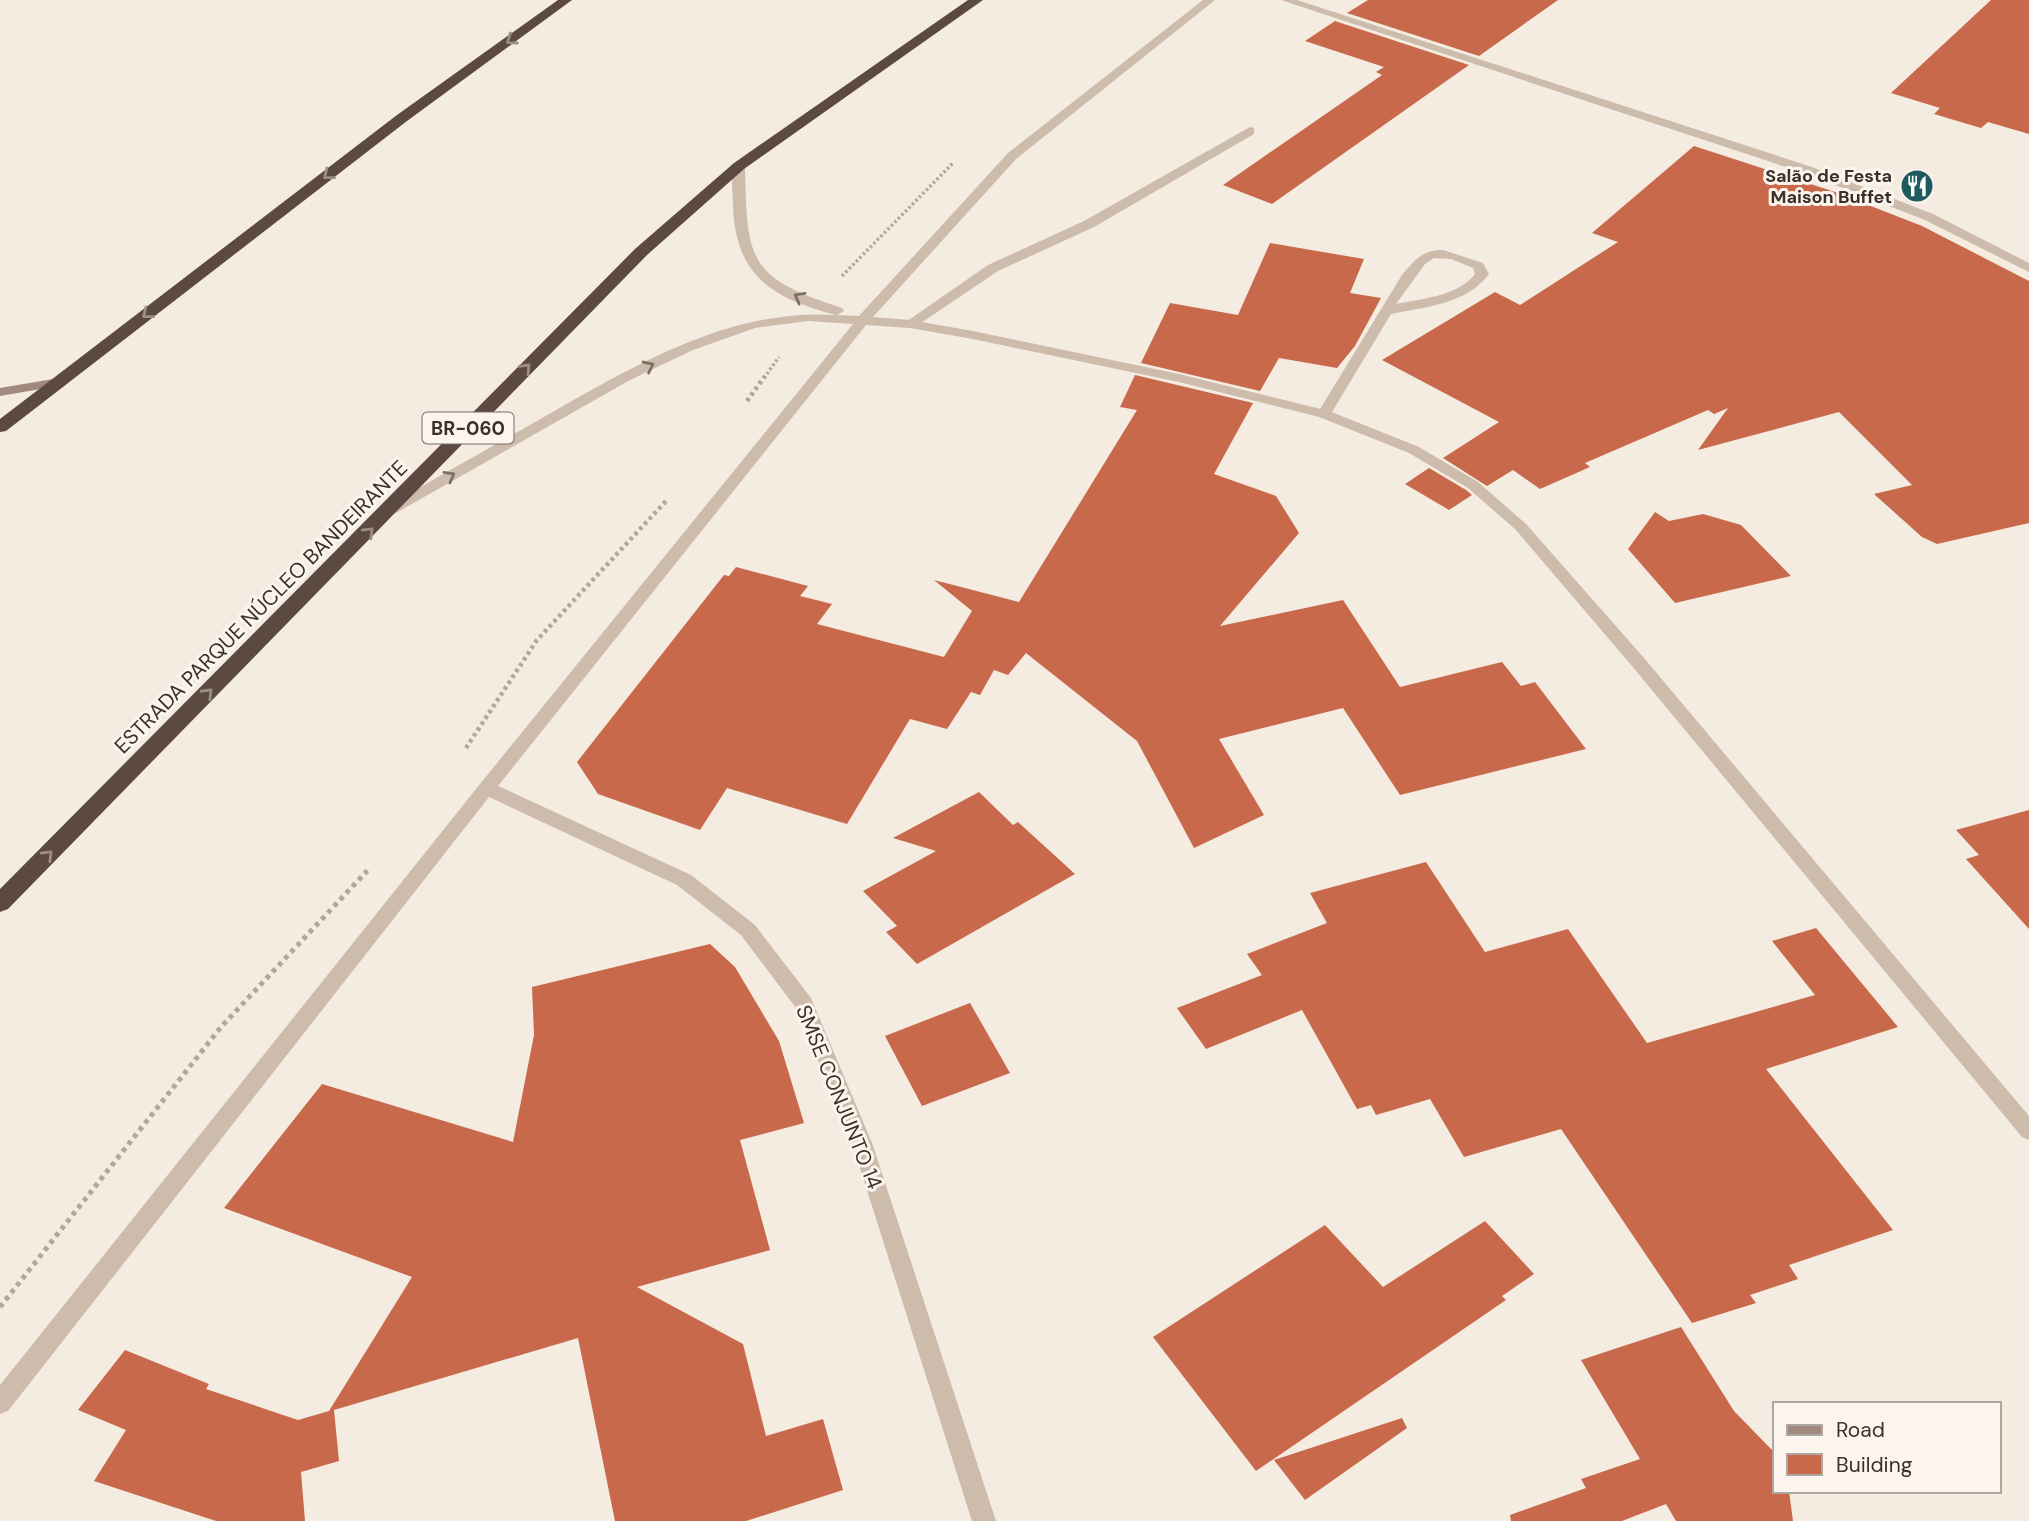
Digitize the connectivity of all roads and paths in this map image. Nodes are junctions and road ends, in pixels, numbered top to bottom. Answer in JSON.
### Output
{"nodes":[{"id":1,"x":566,"y":0,"type":"edge"},
{"id":2,"x":977,"y":0,"type":"edge"},
{"id":3,"x":1210,"y":0,"type":"edge"},
{"id":4,"x":1286,"y":0,"type":"edge"},
{"id":5,"x":1250,"y":131,"type":"dead end"},
{"id":6,"x":739,"y":166,"type":"junction"},
{"id":7,"x":2029,"y":268,"type":"edge"},
{"id":8,"x":1388,"y":310,"type":"junction"},
{"id":9,"x":864,"y":319,"type":"junction"},
{"id":10,"x":910,"y":324,"type":"junction"},
{"id":11,"x":59,"y":382,"type":"junction"},
{"id":12,"x":0,"y":392,"type":"edge"},
{"id":13,"x":1324,"y":414,"type":"junction"},
{"id":14,"x":0,"y":427,"type":"edge"},
{"id":15,"x":391,"y":510,"type":"junction"},
{"id":16,"x":486,"y":788,"type":"junction"},
{"id":17,"x":0,"y":903,"type":"edge"},
{"id":18,"x":2029,"y":1130,"type":"edge"},
{"id":19,"x":0,"y":1403,"type":"edge"},
{"id":20,"x":984,"y":1521,"type":"edge"}],
"edges":[{"from":1,"to":11,"type":"highway","one_way":true},
{"from":2,"to":6,"type":"highway","name":"ESTRADA PARQUE NÚCLEO BANDEIRANTE","number":"BR-060"},
{"from":3,"to":9,"type":"street"},
{"from":4,"to":7,"type":"street"},
{"from":5,"to":10,"type":"street"},
{"from":9,"to":6,"type":"street","one_way":true},
{"from":15,"to":6,"type":"highway","name":"ESTRADA PARQUE NÚCLEO BANDEIRANTE","number":"BR-060","one_way":true},
{"from":8,"to":8,"type":"street"},
{"from":8,"to":13,"type":"street"},
{"from":9,"to":10,"type":"street"},
{"from":15,"to":9,"type":"street","one_way":true},
{"from":9,"to":16,"type":"street"},
{"from":10,"to":13,"type":"street"},
{"from":11,"to":12,"type":"main road"},
{"from":11,"to":14,"type":"highway"},
{"from":13,"to":18,"type":"street"},
{"from":17,"to":15,"type":"highway","name":"ESTRADA PARQUE NÚCLEO BANDEIRANTE","number":"BR-060","one_way":true},
{"from":16,"to":19,"type":"street"},
{"from":16,"to":20,"type":"street","name":"SMSE CONJUNTO 14"}]}
